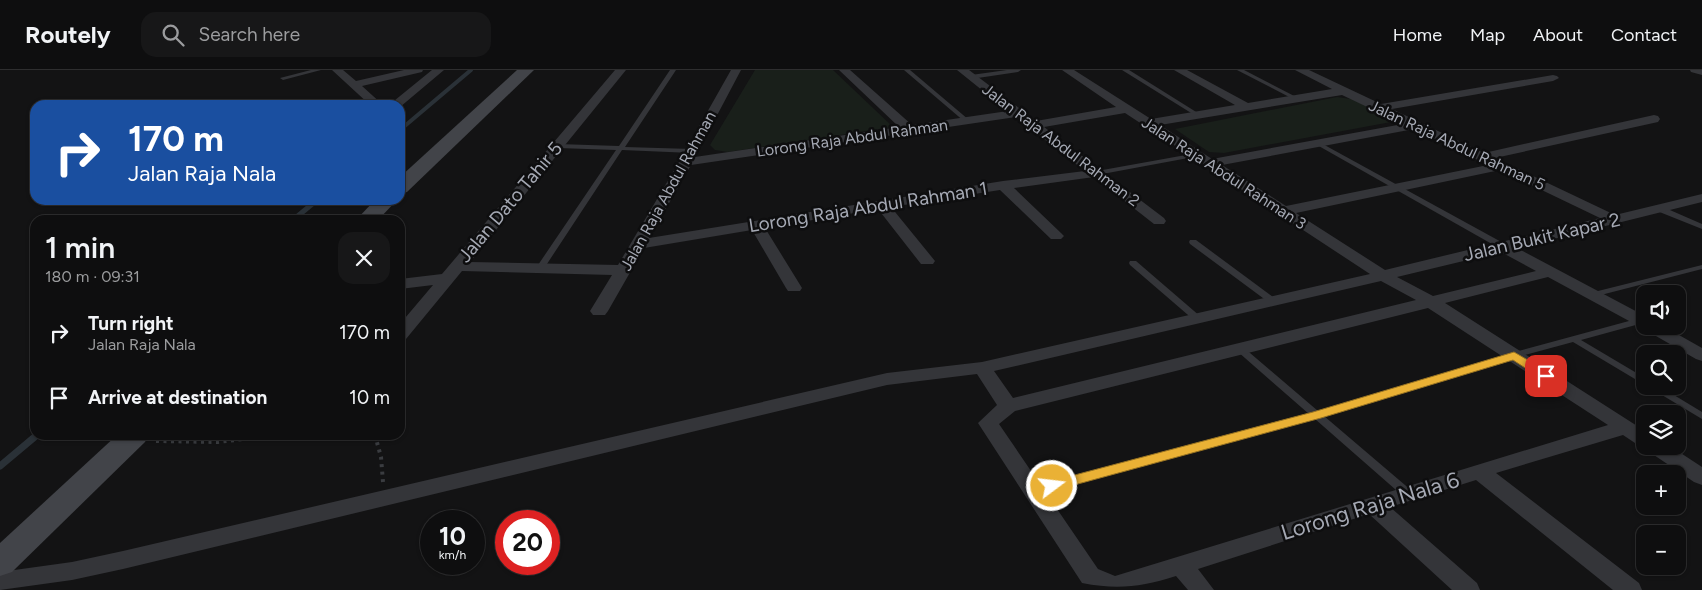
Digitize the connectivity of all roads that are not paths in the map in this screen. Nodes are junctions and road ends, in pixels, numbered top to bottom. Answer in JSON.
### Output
{"nodes":[{"id":1,"x":318,"y":70,"type":"edge"},
{"id":2,"x":337,"y":70,"type":"edge"},
{"id":3,"x":414,"y":70,"type":"edge"},
{"id":4,"x":439,"y":70,"type":"edge"},
{"id":5,"x":526,"y":70,"type":"edge"},
{"id":6,"x":621,"y":70,"type":"edge"},
{"id":7,"x":673,"y":70,"type":"edge"},
{"id":8,"x":736,"y":70,"type":"edge"},
{"id":9,"x":844,"y":70,"type":"edge"},
{"id":10,"x":907,"y":70,"type":"edge"},
{"id":11,"x":1018,"y":70,"type":"edge"},
{"id":12,"x":1067,"y":70,"type":"edge"},
{"id":13,"x":1125,"y":70,"type":"edge"},
{"id":14,"x":1179,"y":70,"type":"edge"},
{"id":15,"x":1240,"y":70,"type":"edge"},
{"id":16,"x":1300,"y":70,"type":"edge"},
{"id":17,"x":1695,"y":70,"type":"edge"},
{"id":18,"x":1702,"y":72,"type":"edge"},
{"id":19,"x":967,"y":74,"type":"edge"},
{"id":20,"x":283,"y":78,"type":"dead end"},
{"id":21,"x":1552,"y":78,"type":"dead end"},
{"id":22,"x":353,"y":85,"type":"junction"},
{"id":23,"x":1343,"y":91,"type":"junction"},
{"id":24,"x":1297,"y":99,"type":"junction"},
{"id":25,"x":371,"y":100,"type":"edge"},
{"id":26,"x":401,"y":100,"type":"edge"},
{"id":27,"x":1247,"y":107,"type":"junction"},
{"id":28,"x":1380,"y":108,"type":"junction"},
{"id":29,"x":1127,"y":109,"type":"junction"},
{"id":30,"x":1019,"y":113,"type":"junction"},
{"id":31,"x":1198,"y":115,"type":"junction"},
{"id":32,"x":1654,"y":119,"type":"dead end"},
{"id":33,"x":968,"y":121,"type":"junction"},
{"id":34,"x":1149,"y":123,"type":"junction"},
{"id":35,"x":1032,"y":124,"type":"junction"},
{"id":36,"x":1416,"y":125,"type":"junction"},
{"id":37,"x":909,"y":129,"type":"junction"},
{"id":38,"x":1319,"y":144,"type":"junction"},
{"id":39,"x":558,"y":146,"type":"junction"},
{"id":40,"x":619,"y":148,"type":"junction"},
{"id":41,"x":1197,"y":155,"type":"junction"},
{"id":42,"x":689,"y":156,"type":"junction"},
{"id":43,"x":1482,"y":157,"type":"junction"},
{"id":44,"x":1210,"y":163,"type":"junction"},
{"id":45,"x":1502,"y":166,"type":"junction"},
{"id":46,"x":1098,"y":173,"type":"junction"},
{"id":47,"x":405,"y":183,"type":"edge"},
{"id":48,"x":1004,"y":185,"type":"junction"},
{"id":49,"x":1397,"y":187,"type":"junction"},
{"id":50,"x":1702,"y":198,"type":"edge"},
{"id":51,"x":382,"y":205,"type":"edge"},
{"id":52,"x":882,"y":205,"type":"junction"},
{"id":53,"x":1660,"y":209,"type":"junction"},
{"id":54,"x":1283,"y":211,"type":"junction"},
{"id":55,"x":371,"y":215,"type":"edge"},
{"id":56,"x":1615,"y":220,"type":"junction"},
{"id":57,"x":1159,"y":221,"type":"dead end"},
{"id":58,"x":756,"y":225,"type":"junction"},
{"id":59,"x":1702,"y":227,"type":"edge"},
{"id":60,"x":1056,"y":236,"type":"dead end"},
{"id":61,"x":1193,"y":242,"type":"dead end"},
{"id":62,"x":638,"y":244,"type":"junction"},
{"id":63,"x":1502,"y":246,"type":"junction"},
{"id":64,"x":927,"y":261,"type":"dead end"},
{"id":65,"x":1133,"y":263,"type":"dead end"},
{"id":66,"x":540,"y":268,"type":"junction"},
{"id":67,"x":1702,"y":268,"type":"edge"},
{"id":68,"x":624,"y":270,"type":"junction"},
{"id":69,"x":453,"y":272,"type":"junction"},
{"id":70,"x":1550,"y":272,"type":"junction"},
{"id":71,"x":1382,"y":275,"type":"junction"},
{"id":72,"x":405,"y":283,"type":"edge"},
{"id":73,"x":794,"y":288,"type":"dead end"},
{"id":74,"x":1593,"y":295,"type":"junction"},
{"id":75,"x":1274,"y":302,"type":"junction"},
{"id":76,"x":1432,"y":302,"type":"junction"},
{"id":77,"x":599,"y":311,"type":"dead end"},
{"id":78,"x":1636,"y":318,"type":"edge"},
{"id":79,"x":1198,"y":319,"type":"junction"},
{"id":80,"x":1636,"y":325,"type":"edge"},
{"id":81,"x":405,"y":329,"type":"edge"},
{"id":82,"x":1669,"y":335,"type":"edge"},
{"id":83,"x":1574,"y":339,"type":"junction"},
{"id":84,"x":1240,"y":349,"type":"junction"},
{"id":85,"x":1698,"y":349,"type":"edge"},
{"id":86,"x":1514,"y":355,"type":"junction"},
{"id":87,"x":982,"y":368,"type":"junction"},
{"id":88,"x":1636,"y":377,"type":"edge"},
{"id":89,"x":1667,"y":395,"type":"edge"},
{"id":90,"x":1008,"y":406,"type":"junction"},
{"id":91,"x":1317,"y":415,"type":"junction"},
{"id":92,"x":1702,"y":416,"type":"edge"},
{"id":93,"x":1626,"y":427,"type":"junction"},
{"id":94,"x":1636,"y":434,"type":"edge"},
{"id":95,"x":130,"y":440,"type":"edge"},
{"id":96,"x":1669,"y":455,"type":"edge"},
{"id":97,"x":1479,"y":471,"type":"junction"},
{"id":98,"x":1702,"y":477,"type":"edge"},
{"id":99,"x":1033,"y":491,"type":"junction"},
{"id":100,"x":1408,"y":494,"type":"junction"},
{"id":101,"x":1373,"y":505,"type":"junction"},
{"id":102,"x":0,"y":563,"type":"edge"},
{"id":103,"x":1181,"y":565,"type":"junction"},
{"id":104,"x":0,"y":582,"type":"edge"},
{"id":105,"x":1202,"y":590,"type":"edge"},
{"id":106,"x":1468,"y":590,"type":"edge"},
{"id":107,"x":1630,"y":590,"type":"edge"}],
"edges":[{"from":1,"to":20,"type":"lane"},
{"from":2,"to":22,"type":"street"},
{"from":3,"to":22,"type":"street"},
{"from":4,"to":26,"type":"street"},
{"from":5,"to":47,"type":"street"},
{"from":6,"to":39,"type":"street","name":"Jalan Dato Tahir 5"},
{"from":7,"to":40,"type":"lane"},
{"from":8,"to":42,"type":"street","name":"Jalan Raja Abdul Rahman"},
{"from":9,"to":37,"type":"street"},
{"from":10,"to":33,"type":"lane"},
{"from":11,"to":19,"type":"lane"},
{"from":12,"to":29,"type":"street","name":"Jalan Raja Abdul Rahman 3"},
{"from":13,"to":31,"type":"lane"},
{"from":14,"to":27,"type":"street"},
{"from":15,"to":24,"type":"lane"},
{"from":16,"to":23,"type":"street","name":"Jalan Raja Abdul Rahman 5"},
{"from":17,"to":18,"type":"street"},
{"from":19,"to":30,"type":"street","name":"Jalan Raja Abdul Rahman 2"},
{"from":21,"to":28,"type":"street"},
{"from":22,"to":25,"type":"street"},
{"from":23,"to":24,"type":"street"},
{"from":23,"to":28,"type":"street","name":"Jalan Raja Abdul Rahman 5"},
{"from":24,"to":27,"type":"street"},
{"from":27,"to":31,"type":"street"},
{"from":28,"to":36,"type":"street","name":"Jalan Raja Abdul Rahman 5"},
{"from":29,"to":34,"type":"street","name":"Jalan Raja Abdul Rahman 3"},
{"from":29,"to":35,"type":"street"},
{"from":30,"to":33,"type":"street","name":"Lorong Raja Abdul Rahman"},
{"from":30,"to":35,"type":"street","name":"Jalan Raja Abdul Rahman 2"},
{"from":31,"to":34,"type":"street"},
{"from":32,"to":43,"type":"street"},
{"from":33,"to":37,"type":"street","name":"Lorong Raja Abdul Rahman"},
{"from":34,"to":41,"type":"street","name":"Jalan Raja Abdul Rahman 3"},
{"from":35,"to":46,"type":"street","name":"Jalan Raja Abdul Rahman 2"},
{"from":36,"to":38,"type":"street"},
{"from":36,"to":43,"type":"street","name":"Jalan Raja Abdul Rahman 5"},
{"from":37,"to":42,"type":"street","name":"Lorong Raja Abdul Rahman"},
{"from":38,"to":44,"type":"street"},
{"from":38,"to":49,"type":"lane"},
{"from":39,"to":40,"type":"lane"},
{"from":39,"to":69,"type":"street","name":"Jalan Dato Tahir 5"},
{"from":40,"to":42,"type":"lane"},
{"from":40,"to":66,"type":"lane"},
{"from":41,"to":44,"type":"street","name":"Jalan Raja Abdul Rahman 3"},
{"from":41,"to":46,"type":"lane"},
{"from":42,"to":62,"type":"street","name":"Jalan Raja Abdul Rahman"},
{"from":43,"to":45,"type":"street","name":"Jalan Raja Abdul Rahman 5"},
{"from":44,"to":54,"type":"street","name":"Jalan Raja Abdul Rahman 3"},
{"from":45,"to":49,"type":"street"},
{"from":45,"to":56,"type":"street","name":"Jalan Raja Abdul Rahman 5"},
{"from":46,"to":48,"type":"street","name":"Lorong Raja Abdul Rahman 1"},
{"from":46,"to":57,"type":"street","name":"Jalan Raja Abdul Rahman 2"},
{"from":48,"to":52,"type":"street","name":"Lorong Raja Abdul Rahman 1"},
{"from":48,"to":60,"type":"street"},
{"from":49,"to":54,"type":"street"},
{"from":49,"to":63,"type":"lane"},
{"from":50,"to":53,"type":"street","name":"Jalan Bukit Kapar 2"},
{"from":51,"to":55,"type":"street"},
{"from":52,"to":58,"type":"street","name":"Lorong Raja Abdul Rahman 1"},
{"from":52,"to":64,"type":"street"},
{"from":53,"to":56,"type":"street","name":"Jalan Bukit Kapar 2"},
{"from":53,"to":59,"type":"lane"},
{"from":54,"to":71,"type":"street","name":"Jalan Raja Abdul Rahman 3"},
{"from":56,"to":63,"type":"street","name":"Jalan Bukit Kapar 2"},
{"from":58,"to":62,"type":"street","name":"Lorong Raja Abdul Rahman 1"},
{"from":58,"to":73,"type":"street"},
{"from":61,"to":75,"type":"lane"},
{"from":62,"to":68,"type":"street","name":"Jalan Raja Abdul Rahman"},
{"from":63,"to":70,"type":"street"},
{"from":63,"to":71,"type":"street","name":"Jalan Bukit Kapar 2"},
{"from":65,"to":79,"type":"lane"},
{"from":66,"to":68,"type":"street"},
{"from":66,"to":69,"type":"street"},
{"from":67,"to":74,"type":"lane"},
{"from":68,"to":77,"type":"street","name":"Jalan Raja Abdul Rahman"},
{"from":69,"to":72,"type":"street"},
{"from":69,"to":81,"type":"street","name":"Jalan Dato Tahir 5"},
{"from":70,"to":74,"type":"street"},
{"from":70,"to":76,"type":"street"},
{"from":71,"to":75,"type":"street","name":"Jalan Bukit Kapar 2"},
{"from":71,"to":76,"type":"street","name":"Jalan Raja Abdul Rahman 3"},
{"from":74,"to":78,"type":"street"},
{"from":75,"to":79,"type":"street","name":"Jalan Bukit Kapar 2"},
{"from":76,"to":84,"type":"street"},
{"from":76,"to":86,"type":"street","name":"Jalan Raja Abdul Rahman 3"},
{"from":79,"to":87,"type":"street","name":"Jalan Bukit Kapar 2"},
{"from":80,"to":83,"type":"lane"},
{"from":82,"to":85,"type":"street"},
{"from":83,"to":86,"type":"lane"},
{"from":83,"to":88,"type":"lane"},
{"from":84,"to":90,"type":"street"},
{"from":84,"to":91,"type":"lane"},
{"from":86,"to":91,"type":"lane"},
{"from":86,"to":93,"type":"street","name":"Jalan Raja Abdul Rahman 3"},
{"from":87,"to":90,"type":"street"},
{"from":87,"to":104,"type":"street","name":"Jalan Bukit Kapar 2"},
{"from":89,"to":92,"type":"lane"},
{"from":90,"to":99,"type":"street"},
{"from":91,"to":99,"type":"lane"},
{"from":91,"to":100,"type":"lane"},
{"from":93,"to":94,"type":"street","name":"Jalan Raja Abdul Rahman 3"},
{"from":93,"to":97,"type":"street","name":"Lorong Raja Nala 6"},
{"from":95,"to":102,"type":"street"},
{"from":96,"to":98,"type":"street"},
{"from":97,"to":100,"type":"street","name":"Lorong Raja Nala 6"},
{"from":97,"to":107,"type":"street"},
{"from":99,"to":103,"type":"street","name":"Lorong Raja Nala 6"},
{"from":100,"to":101,"type":"street","name":"Lorong Raja Nala 6"},
{"from":101,"to":103,"type":"street","name":"Lorong Raja Nala 6"},
{"from":101,"to":106,"type":"street"},
{"from":103,"to":105,"type":"street"}]}
